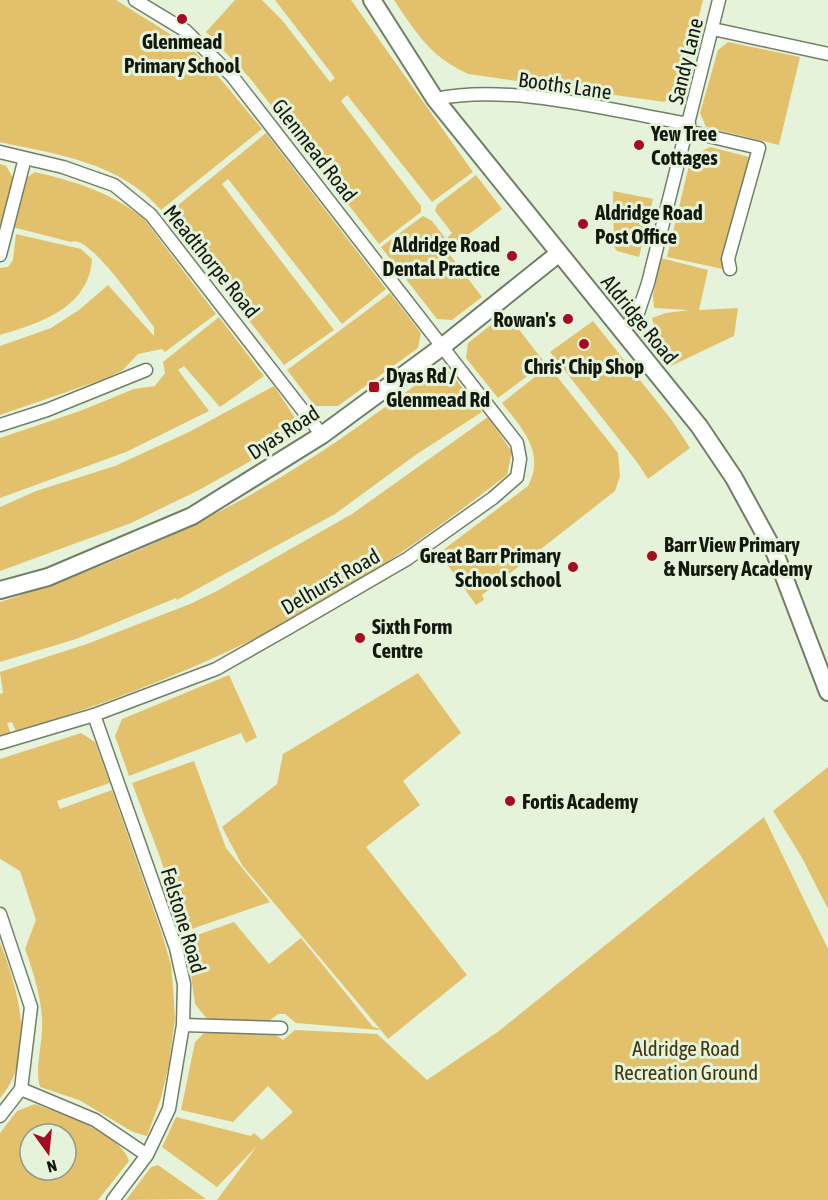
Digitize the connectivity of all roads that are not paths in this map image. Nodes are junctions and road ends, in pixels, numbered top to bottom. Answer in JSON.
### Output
{"nodes":[{"id":1,"x":135,"y":0,"type":"edge"},
{"id":2,"x":372,"y":0,"type":"edge"},
{"id":3,"x":719,"y":0,"type":"edge"},
{"id":4,"x":713,"y":29,"type":"junction"},
{"id":5,"x":828,"y":54,"type":"edge"},
{"id":6,"x":435,"y":99,"type":"junction"},
{"id":7,"x":688,"y":127,"type":"junction"},
{"id":8,"x":0,"y":152,"type":"edge"},
{"id":9,"x":25,"y":158,"type":"junction"},
{"id":10,"x":558,"y":254,"type":"junction"},
{"id":11,"x":0,"y":255,"type":"edge"},
{"id":12,"x":730,"y":269,"type":"dead end"},
{"id":13,"x":621,"y":331,"type":"junction"},
{"id":14,"x":443,"y":346,"type":"junction"},
{"id":15,"x":146,"y":370,"type":"dead end"},
{"id":16,"x":0,"y":425,"type":"edge"},
{"id":17,"x":322,"y":435,"type":"junction"},
{"id":18,"x":0,"y":590,"type":"edge"},
{"id":19,"x":828,"y":692,"type":"edge"},
{"id":20,"x":94,"y":715,"type":"junction"},
{"id":21,"x":0,"y":743,"type":"edge"},
{"id":22,"x":0,"y":914,"type":"edge"},
{"id":23,"x":183,"y":1024,"type":"junction"},
{"id":24,"x":281,"y":1028,"type":"dead end"},
{"id":25,"x":21,"y":1089,"type":"junction"},
{"id":26,"x":0,"y":1116,"type":"edge"},
{"id":27,"x":147,"y":1155,"type":"junction"},
{"id":28,"x":113,"y":1200,"type":"edge"}],
"edges":[{"from":1,"to":14,"type":"street","name":"Glenmead Road"},
{"from":2,"to":6,"type":"street","name":"Aldridge Road"},
{"from":3,"to":4,"type":"street","name":"Sandy Lane"},
{"from":4,"to":5,"type":"street"},
{"from":4,"to":7,"type":"street","name":"Sandy Lane"},
{"from":6,"to":7,"type":"street","name":"Booths Lane"},
{"from":6,"to":10,"type":"street","name":"Aldridge Road"},
{"from":7,"to":12,"type":"street","name":"Booths Lane"},
{"from":7,"to":13,"type":"street","name":"Sandy Lane"},
{"from":8,"to":9,"type":"street","name":"Meadthorpe Road"},
{"from":9,"to":11,"type":"street"},
{"from":9,"to":17,"type":"street","name":"Meadthorpe Road"},
{"from":10,"to":13,"type":"street","name":"Aldridge Road"},
{"from":10,"to":14,"type":"street","name":"Dyas Road"},
{"from":13,"to":19,"type":"street","name":"Aldridge Road"},
{"from":14,"to":17,"type":"street","name":"Dyas Road"},
{"from":14,"to":20,"type":"street","name":"Delhurst Road"},
{"from":15,"to":16,"type":"street"},
{"from":17,"to":18,"type":"street","name":"Dyas Road"},
{"from":20,"to":21,"type":"street","name":"Delhurst Road"},
{"from":20,"to":23,"type":"street","name":"Felstone Road"},
{"from":22,"to":25,"type":"street"},
{"from":23,"to":24,"type":"street"},
{"from":23,"to":27,"type":"street","name":"Felstone Road"},
{"from":25,"to":26,"type":"street"},
{"from":25,"to":27,"type":"street"},
{"from":27,"to":28,"type":"street","name":"Felstone Road"}]}
